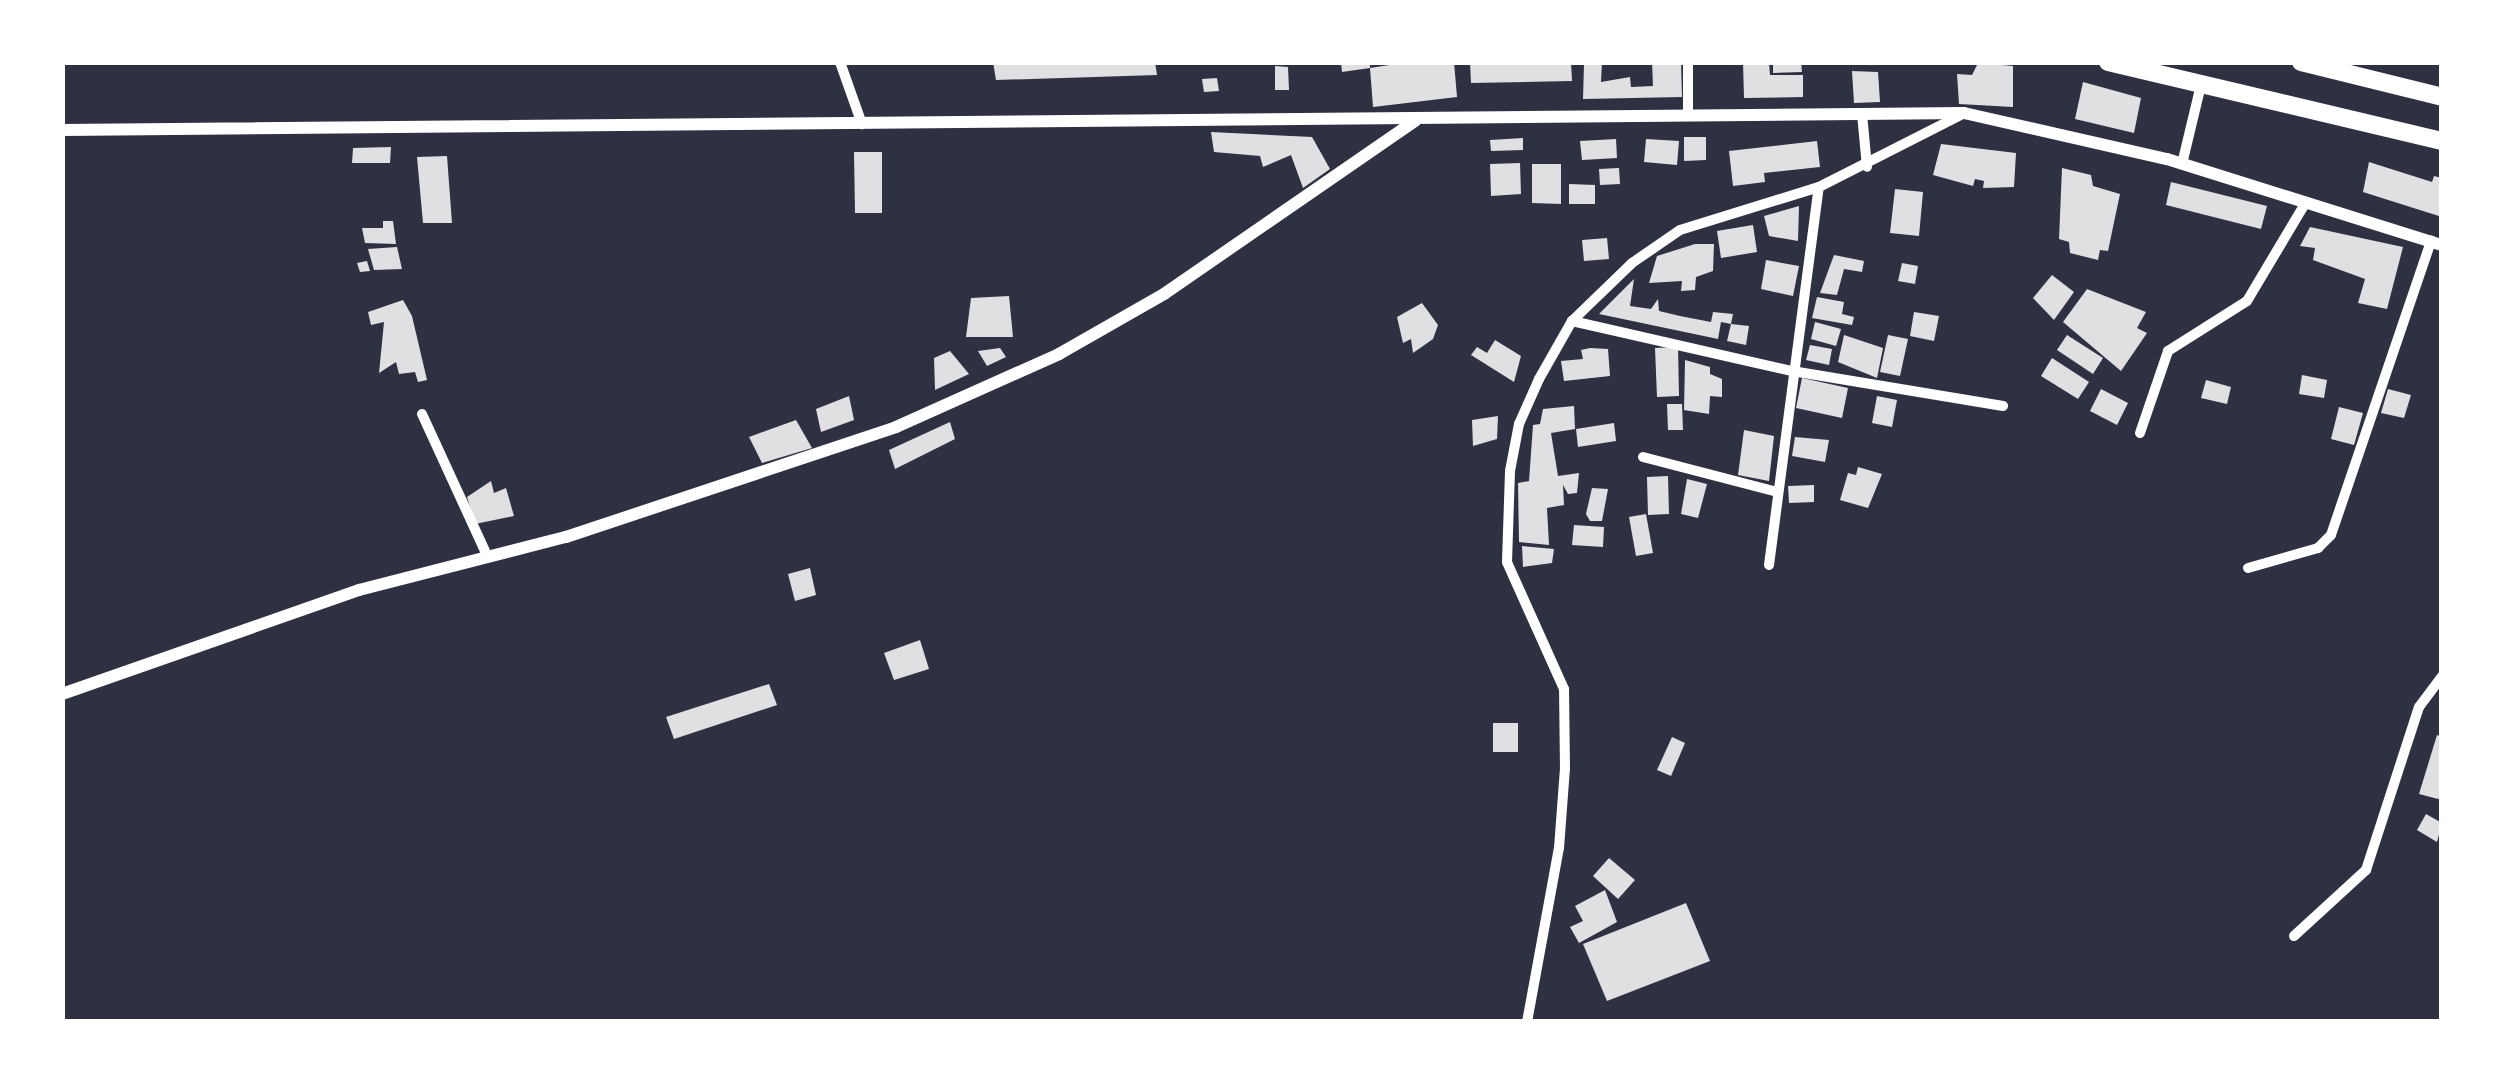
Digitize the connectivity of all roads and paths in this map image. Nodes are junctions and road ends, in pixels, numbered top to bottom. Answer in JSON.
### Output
{"nodes":[{"id":1,"x":840,"y":62,"type":"edge"},
{"id":2,"x":1688,"y":62,"type":"edge"},
{"id":3,"x":2108,"y":62,"type":"edge"},
{"id":4,"x":2301,"y":62,"type":"edge"},
{"id":5,"x":2202,"y":84,"type":"junction"},
{"id":6,"x":2442,"y":96,"type":"edge"},
{"id":7,"x":1964,"y":113,"type":"junction"},
{"id":8,"x":1862,"y":114,"type":"junction"},
{"id":9,"x":1688,"y":116,"type":"junction"},
{"id":10,"x":1418,"y":119,"type":"junction"},
{"id":11,"x":862,"y":124,"type":"junction"},
{"id":12,"x":62,"y":130,"type":"edge"},
{"id":13,"x":2442,"y":141,"type":"edge"},
{"id":14,"x":2182,"y":164,"type":"junction"},
{"id":15,"x":1868,"y":167,"type":"junction"},
{"id":16,"x":1819,"y":187,"type":"junction"},
{"id":17,"x":2306,"y":202,"type":"junction"},
{"id":18,"x":2436,"y":243,"type":"edge"},
{"id":19,"x":1572,"y":321,"type":"junction"},
{"id":20,"x":1792,"y":370,"type":"junction"},
{"id":21,"x":2003,"y":406,"type":"dead end"},
{"id":22,"x":422,"y":414,"type":"dead end"},
{"id":23,"x":2140,"y":433,"type":"dead end"},
{"id":24,"x":1642,"y":457,"type":"dead end"},
{"id":25,"x":1777,"y":492,"type":"junction"},
{"id":26,"x":488,"y":556,"type":"junction"},
{"id":27,"x":1768,"y":565,"type":"dead end"},
{"id":28,"x":2248,"y":568,"type":"dead end"},
{"id":29,"x":2442,"y":676,"type":"edge"},
{"id":30,"x":62,"y":694,"type":"edge"},
{"id":31,"x":2294,"y":936,"type":"dead end"},
{"id":32,"x":1527,"y":1022,"type":"edge"}],
"edges":[{"from":1,"to":11,"type":"street"},
{"from":2,"to":9,"type":"street"},
{"from":3,"to":5,"type":"highway"},
{"from":4,"to":6,"type":"highway"},
{"from":5,"to":13,"type":"highway"},
{"from":5,"to":14,"type":"street"},
{"from":7,"to":8,"type":"street"},
{"from":7,"to":14,"type":"street"},
{"from":7,"to":15,"type":"street"},
{"from":8,"to":9,"type":"street"},
{"from":8,"to":15,"type":"street"},
{"from":9,"to":10,"type":"street"},
{"from":10,"to":11,"type":"street"},
{"from":10,"to":26,"type":"street"},
{"from":11,"to":12,"type":"street"},
{"from":14,"to":17,"type":"street"},
{"from":15,"to":16,"type":"street"},
{"from":16,"to":19,"type":"street"},
{"from":16,"to":20,"type":"street"},
{"from":17,"to":18,"type":"street"},
{"from":17,"to":23,"type":"street"},
{"from":18,"to":28,"type":"street"},
{"from":19,"to":20,"type":"street"},
{"from":19,"to":32,"type":"street"},
{"from":20,"to":21,"type":"street"},
{"from":20,"to":25,"type":"street"},
{"from":22,"to":26,"type":"street"},
{"from":24,"to":25,"type":"street"},
{"from":25,"to":27,"type":"street"},
{"from":26,"to":30,"type":"street"},
{"from":29,"to":31,"type":"street"}]}
